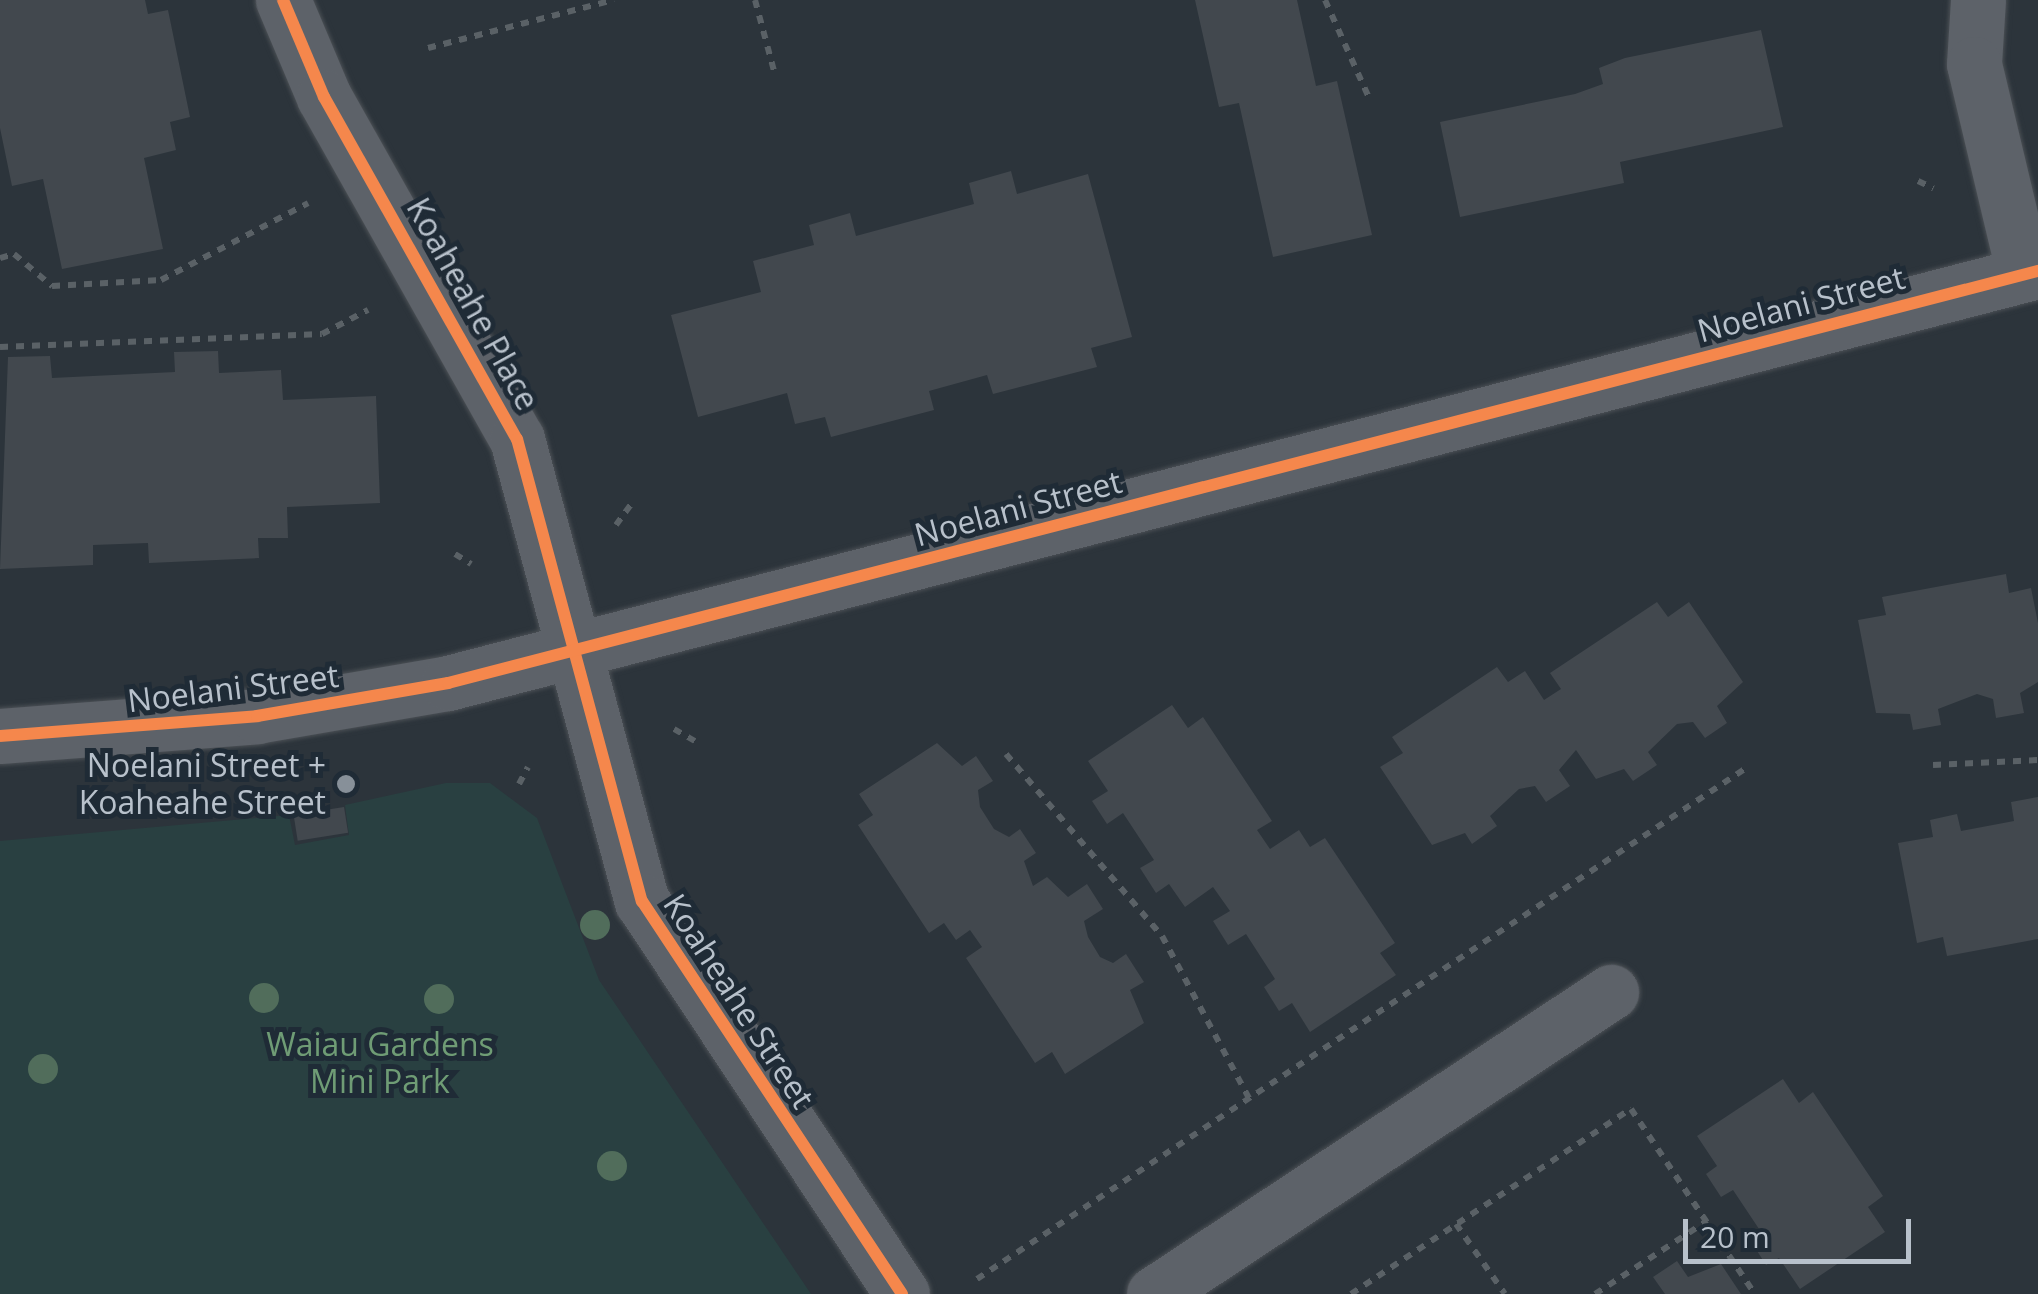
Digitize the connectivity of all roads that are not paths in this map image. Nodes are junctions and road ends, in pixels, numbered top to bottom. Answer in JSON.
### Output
{"nodes":[{"id":1,"x":283,"y":0,"type":"edge"},
{"id":2,"x":1978,"y":0,"type":"edge"},
{"id":3,"x":2031,"y":272,"type":"edge"},
{"id":4,"x":578,"y":651,"type":"junction"},
{"id":5,"x":0,"y":736,"type":"edge"},
{"id":6,"x":1611,"y":992,"type":"dead end"},
{"id":7,"x":902,"y":1294,"type":"edge"},
{"id":8,"x":1154,"y":1294,"type":"edge"}],
"edges":[{"from":1,"to":4,"type":"street","name":"Koaheahe Place"},
{"from":2,"to":3,"type":"street"},
{"from":3,"to":4,"type":"street","name":"Noelani Street"},
{"from":4,"to":5,"type":"street","name":"Noelani Street"},
{"from":4,"to":7,"type":"street","name":"Koaheahe Street"},
{"from":6,"to":8,"type":"street"}]}
